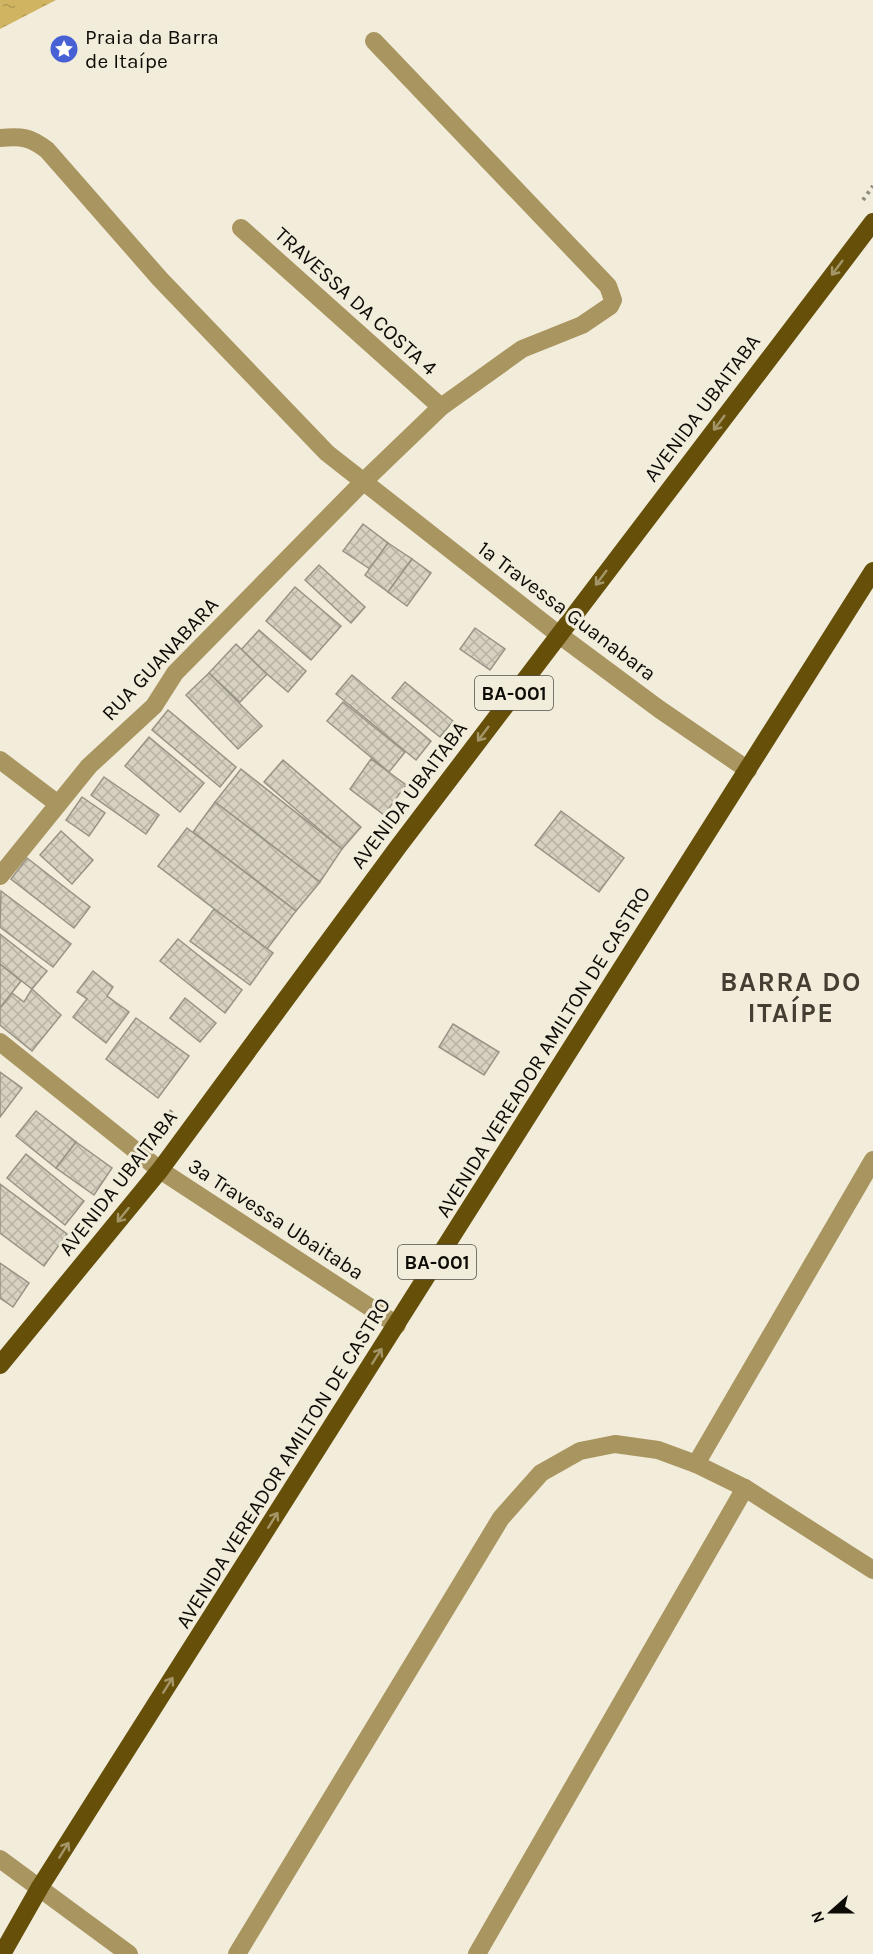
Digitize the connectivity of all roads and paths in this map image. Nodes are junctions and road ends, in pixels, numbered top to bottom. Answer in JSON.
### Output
{"nodes":[{"id":1,"x":374,"y":41,"type":"dead end"},
{"id":2,"x":0,"y":138,"type":"edge"},
{"id":3,"x":873,"y":222,"type":"edge"},
{"id":4,"x":241,"y":228,"type":"dead end"},
{"id":5,"x":441,"y":407,"type":"junction"},
{"id":6,"x":363,"y":482,"type":"junction"},
{"id":7,"x":873,"y":571,"type":"edge"},
{"id":8,"x":868,"y":591,"type":"edge"},
{"id":9,"x":558,"y":634,"type":"junction"},
{"id":10,"x":0,"y":760,"type":"edge"},
{"id":11,"x":748,"y":770,"type":"junction"},
{"id":12,"x":58,"y":804,"type":"junction"},
{"id":13,"x":0,"y":876,"type":"edge"},
{"id":14,"x":0,"y":1042,"type":"edge"},
{"id":15,"x":873,"y":1160,"type":"edge"},
{"id":16,"x":160,"y":1170,"type":"junction"},
{"id":17,"x":397,"y":1325,"type":"junction"},
{"id":18,"x":0,"y":1365,"type":"edge"},
{"id":19,"x":696,"y":1464,"type":"junction"},
{"id":20,"x":746,"y":1488,"type":"junction"},
{"id":21,"x":873,"y":1570,"type":"edge"},
{"id":22,"x":0,"y":1859,"type":"edge"},
{"id":23,"x":40,"y":1887,"type":"junction"},
{"id":24,"x":2,"y":1954,"type":"edge"},
{"id":25,"x":129,"y":1954,"type":"edge"},
{"id":26,"x":237,"y":1954,"type":"edge"},
{"id":27,"x":477,"y":1954,"type":"edge"}],
"edges":[{"from":1,"to":5,"type":"street","name":"RUA GUANABARA"},
{"from":2,"to":6,"type":"street","name":"1ª Travessa Guanabara"},
{"from":3,"to":9,"type":"main road","name":"AVENIDA UBAITABA","number":"BA-001","one_way":true},
{"from":4,"to":5,"type":"street","name":"TRAVESSA DA COSTA 4"},
{"from":5,"to":6,"type":"street","name":"RUA GUANABARA"},
{"from":6,"to":9,"type":"street","name":"1ª Travessa Guanabara"},
{"from":6,"to":12,"type":"street","name":"RUA GUANABARA"},
{"from":7,"to":8,"type":"main road","name":"AVENIDA VEREADOR AMILTON DE CASTRO","number":"BA-001"},
{"from":8,"to":11,"type":"main road","name":"AVENIDA VEREADOR AMILTON DE CASTRO","number":"BA-001"},
{"from":9,"to":11,"type":"street","name":"1ª Travessa Guanabara"},
{"from":9,"to":16,"type":"main road","name":"AVENIDA UBAITABA","number":"BA-001","one_way":true},
{"from":10,"to":12,"type":"street"},
{"from":11,"to":17,"type":"main road","name":"AVENIDA VEREADOR AMILTON DE CASTRO","number":"BA-001"},
{"from":12,"to":13,"type":"street","name":"RUA GUANABARA"},
{"from":14,"to":16,"type":"street","name":"3ª Travessa Ubaitaba"},
{"from":15,"to":19,"type":"street"},
{"from":16,"to":17,"type":"street","name":"3ª Travessa Ubaitaba"},
{"from":16,"to":18,"type":"main road","name":"AVENIDA UBAITABA","number":"BA-001","one_way":true},
{"from":23,"to":17,"type":"main road","name":"AVENIDA VEREADOR AMILTON DE CASTRO","number":"BA-001","one_way":true},
{"from":19,"to":20,"type":"street"},
{"from":19,"to":26,"type":"street"},
{"from":20,"to":21,"type":"street"},
{"from":20,"to":27,"type":"street"},
{"from":22,"to":23,"type":"street"},
{"from":23,"to":24,"type":"main road","name":"AVENIDA VEREADOR AMILTON DE CASTRO","number":"BA-001"},
{"from":23,"to":25,"type":"street"}]}
